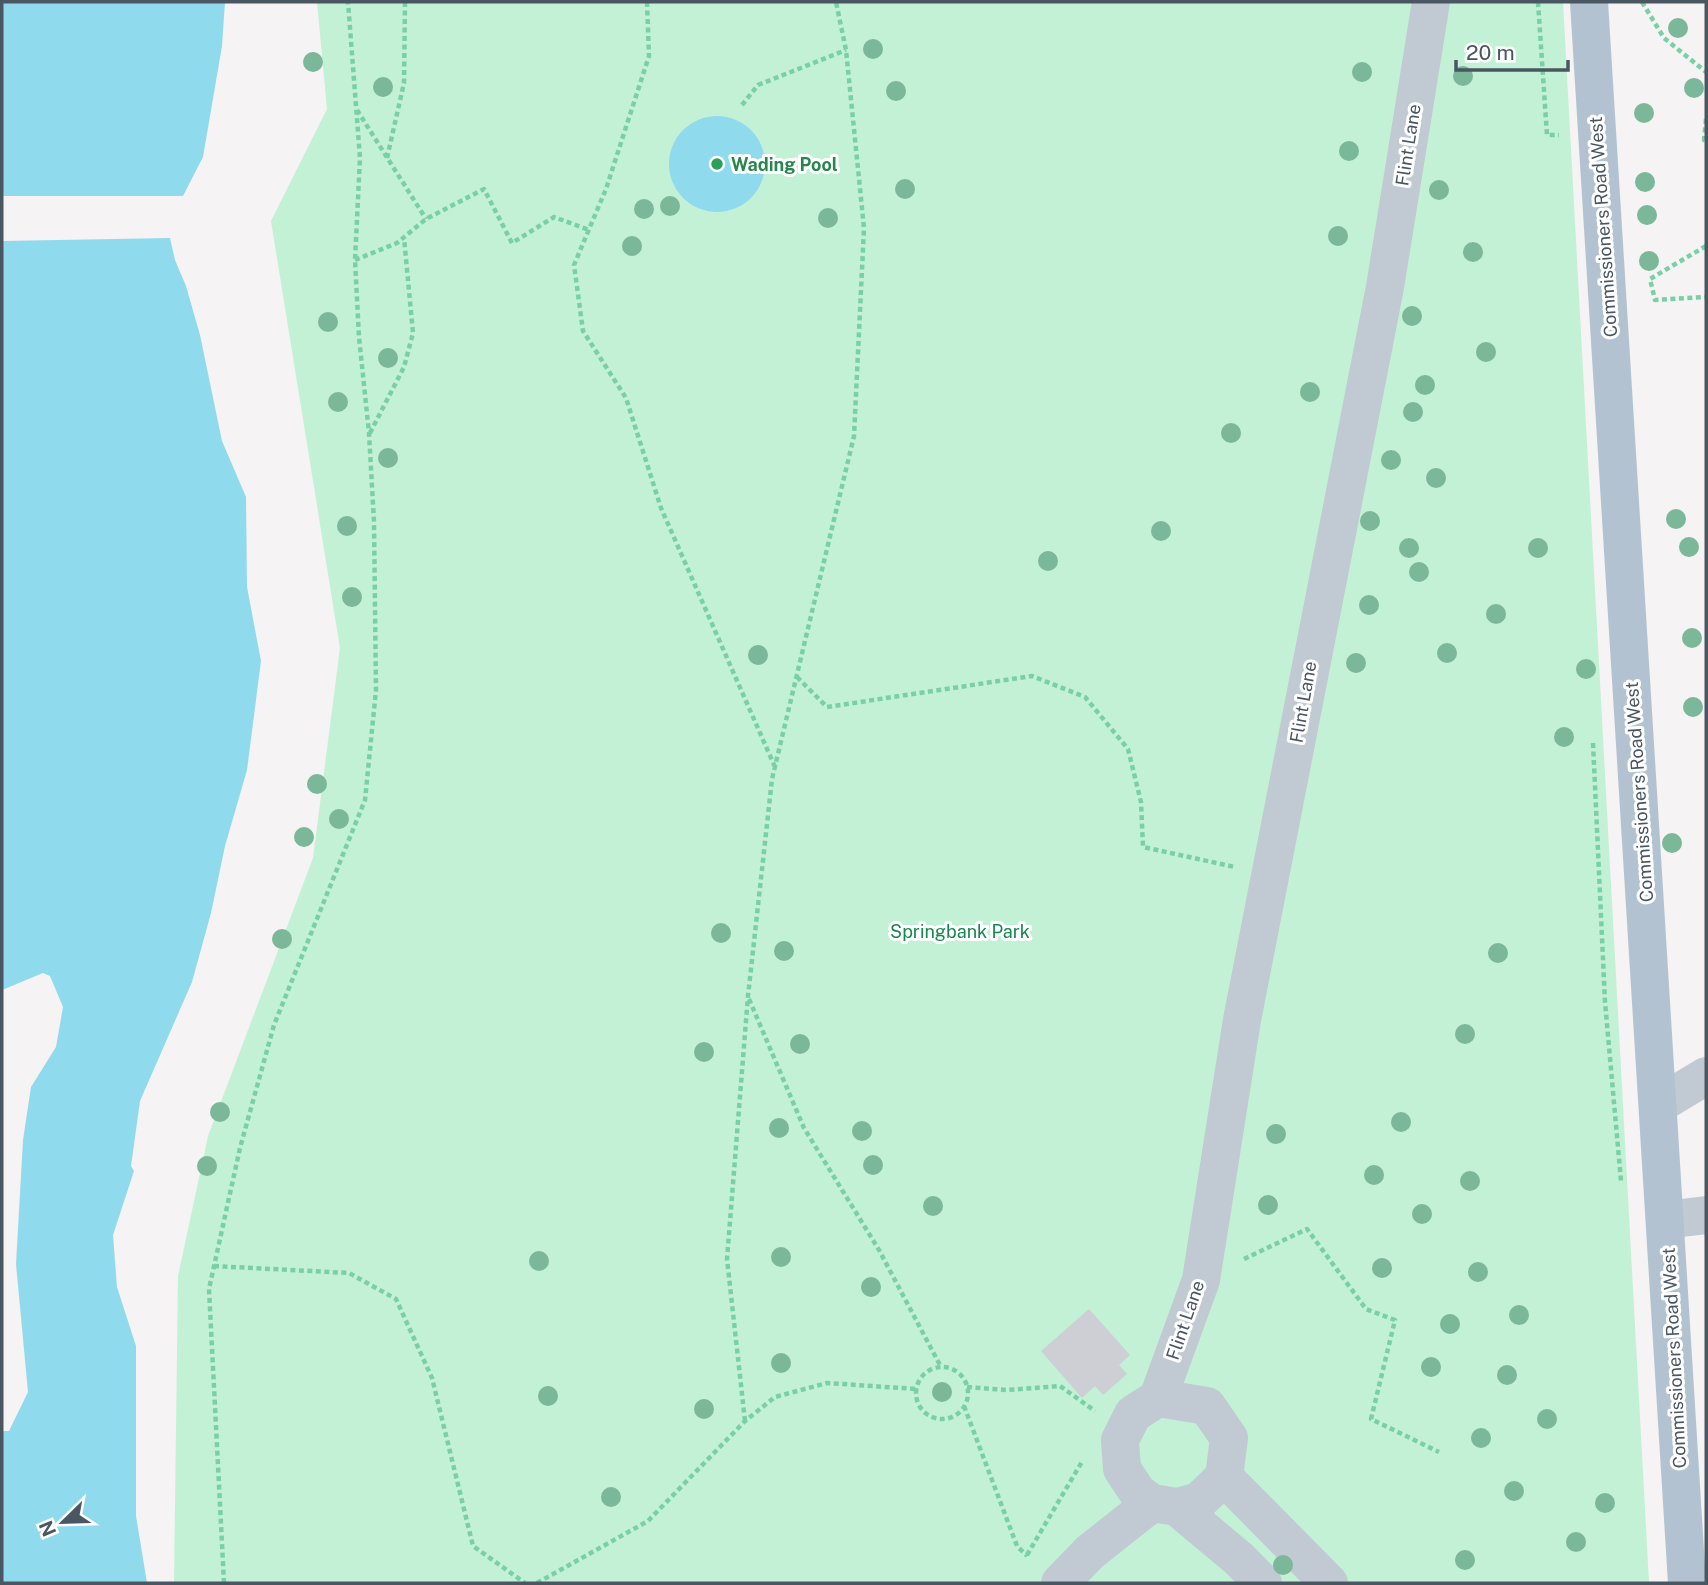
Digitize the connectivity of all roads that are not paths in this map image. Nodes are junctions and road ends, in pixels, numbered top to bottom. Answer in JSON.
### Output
{"nodes":[{"id":1,"x":1431,"y":2,"type":"edge"},
{"id":2,"x":1589,"y":2,"type":"edge"},
{"id":3,"x":1706,"y":1076,"type":"edge"},
{"id":4,"x":1658,"y":1105,"type":"junction"},
{"id":5,"x":1706,"y":1215,"type":"edge"},
{"id":6,"x":1665,"y":1220,"type":"junction"},
{"id":7,"x":1158,"y":1398,"type":"junction"},
{"id":8,"x":1224,"y":1478,"type":"junction"},
{"id":9,"x":1164,"y":1505,"type":"junction"},
{"id":10,"x":1047,"y":1574,"type":"edge"},
{"id":11,"x":1263,"y":1583,"type":"edge"},
{"id":12,"x":1329,"y":1583,"type":"edge"},
{"id":13,"x":1687,"y":1583,"type":"edge"}],
"edges":[{"from":1,"to":7,"type":"street","name":"Flint Lane"},
{"from":2,"to":4,"type":"main road","name":"Commissioners Road West"},
{"from":3,"to":4,"type":"street"},
{"from":4,"to":6,"type":"main road","name":"Commissioners Road West"},
{"from":5,"to":6,"type":"street"},
{"from":6,"to":13,"type":"main road","name":"Commissioners Road West"},
{"from":7,"to":8,"type":"street"},
{"from":7,"to":9,"type":"street"},
{"from":8,"to":9,"type":"street"},
{"from":8,"to":12,"type":"street"},
{"from":9,"to":10,"type":"street"},
{"from":9,"to":11,"type":"street"}]}
